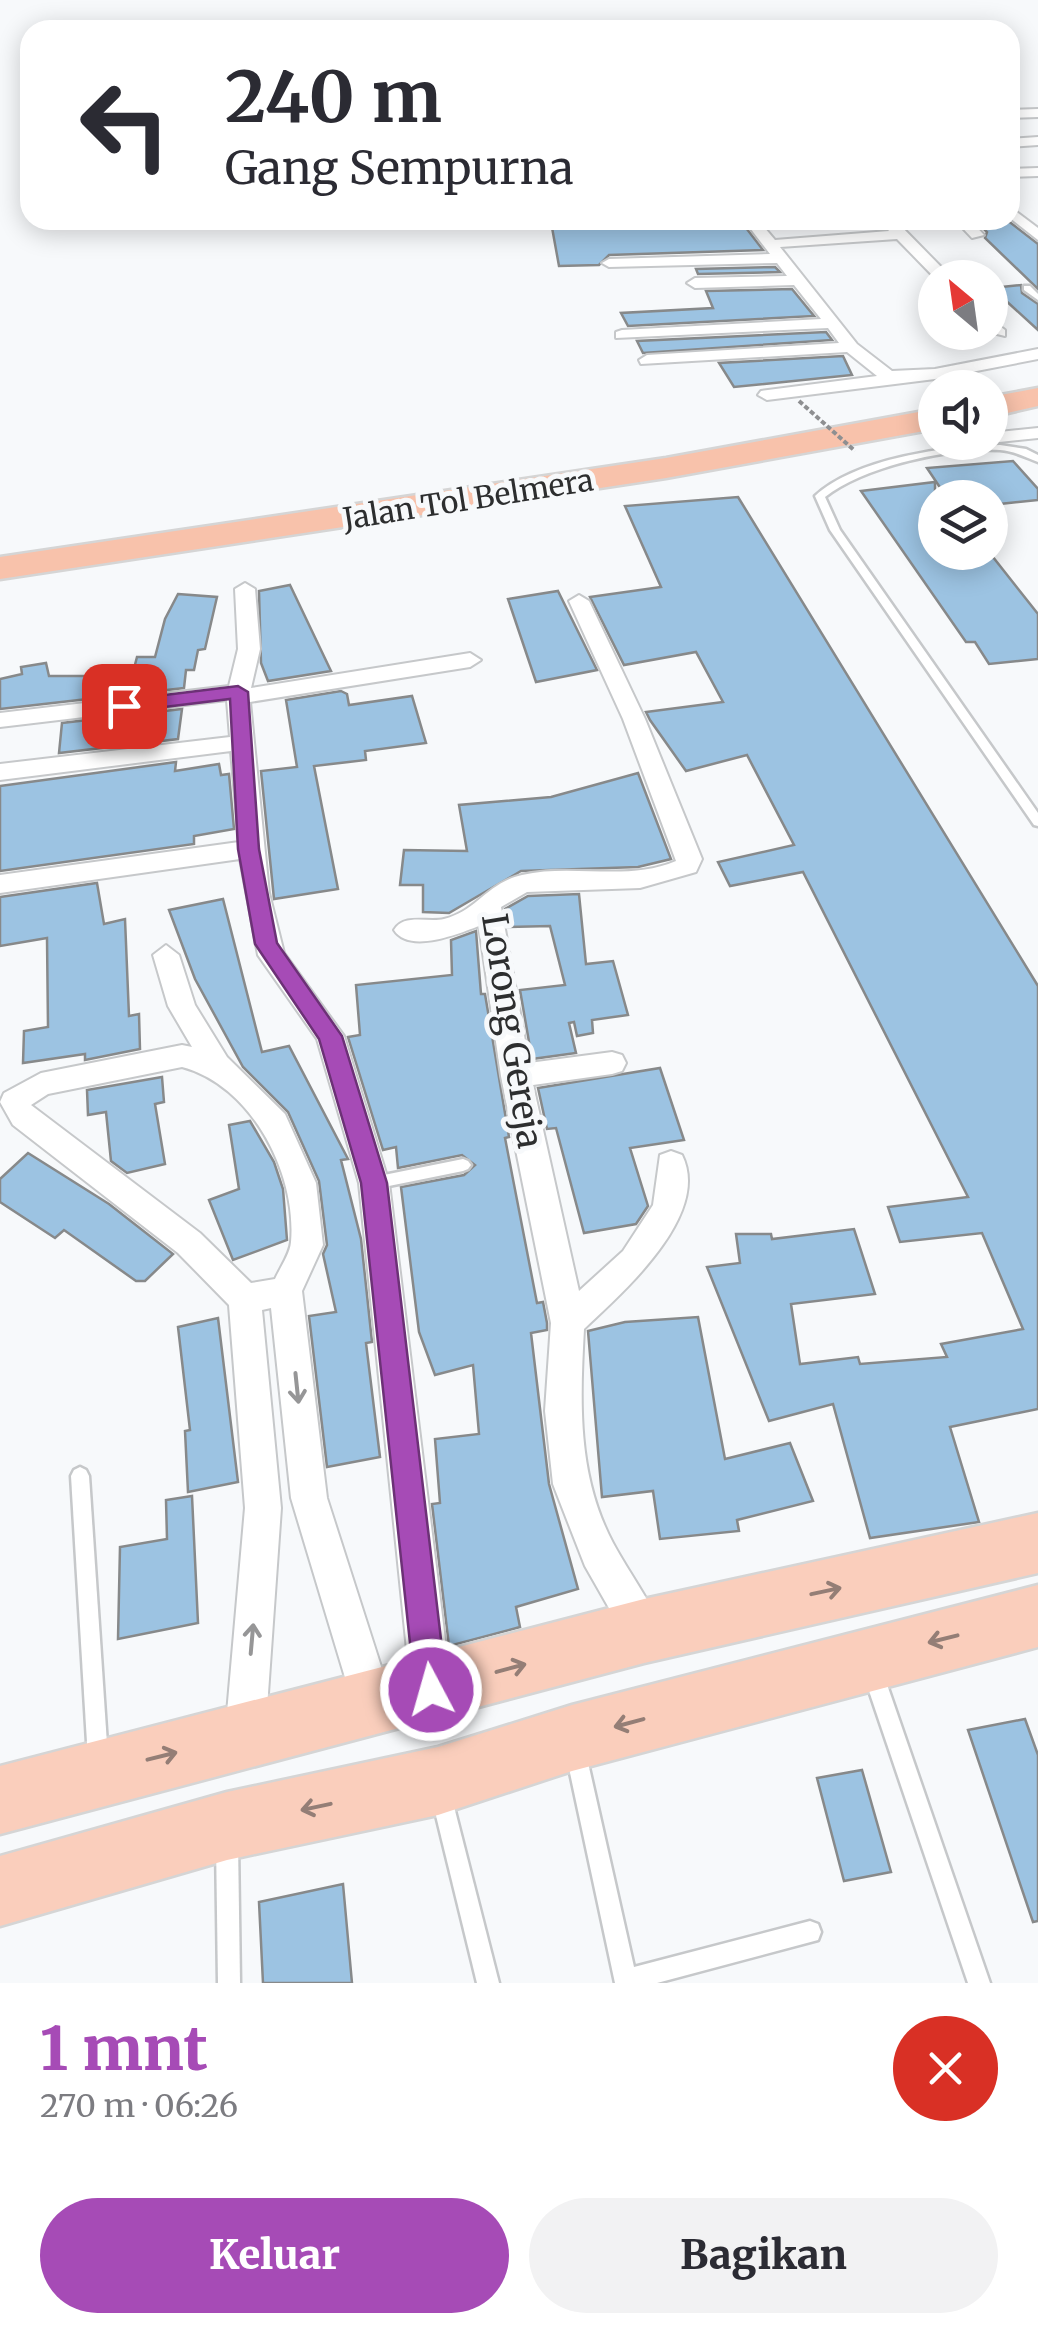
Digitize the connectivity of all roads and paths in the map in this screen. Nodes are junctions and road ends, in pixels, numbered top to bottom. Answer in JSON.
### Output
{"nodes":[{"id":1,"x":761,"y":230,"type":"edge"},
{"id":2,"x":897,"y":230,"type":"edge"},
{"id":3,"x":972,"y":230,"type":"edge"},
{"id":4,"x":901,"y":234,"type":"junction"},
{"id":5,"x":977,"y":235,"type":"dead end"},
{"id":6,"x":780,"y":250,"type":"junction"},
{"id":7,"x":926,"y":260,"type":"edge"},
{"id":8,"x":608,"y":262,"type":"dead end"},
{"id":9,"x":795,"y":280,"type":"junction"},
{"id":10,"x":695,"y":282,"type":"dead end"},
{"id":11,"x":1027,"y":288,"type":"dead end"},
{"id":12,"x":1038,"y":298,"type":"edge"},
{"id":13,"x":830,"y":323,"type":"junction"},
{"id":14,"x":622,"y":335,"type":"dead end"},
{"id":15,"x":851,"y":348,"type":"junction"},
{"id":16,"x":1038,"y":354,"type":"edge"},
{"id":17,"x":647,"y":360,"type":"dead end"},
{"id":18,"x":894,"y":379,"type":"junction"},
{"id":19,"x":1038,"y":381,"type":"edge"},
{"id":20,"x":1008,"y":387,"type":"edge"},
{"id":21,"x":767,"y":395,"type":"dead end"},
{"id":22,"x":1038,"y":397,"type":"edge"},
{"id":23,"x":799,"y":402,"type":"dead end"},
{"id":24,"x":1008,"y":404,"type":"edge"},
{"id":25,"x":918,"y":406,"type":"edge"},
{"id":26,"x":918,"y":422,"type":"edge"},
{"id":27,"x":1038,"y":433,"type":"edge"},
{"id":28,"x":1008,"y":436,"type":"edge"},
{"id":29,"x":855,"y":452,"type":"dead end"},
{"id":30,"x":1038,"y":459,"type":"edge"},
{"id":31,"x":0,"y":550,"type":"edge"},
{"id":32,"x":0,"y":568,"type":"edge"},
{"id":33,"x":244,"y":589,"type":"dead end"},
{"id":34,"x":579,"y":602,"type":"dead end"},
{"id":35,"x":470,"y":660,"type":"dead end"},
{"id":36,"x":238,"y":694,"type":"junction"},
{"id":37,"x":0,"y":720,"type":"edge"},
{"id":38,"x":240,"y":743,"type":"junction"},
{"id":39,"x":0,"y":772,"type":"edge"},
{"id":40,"x":1038,"y":822,"type":"edge"},
{"id":41,"x":249,"y":849,"type":"junction"},
{"id":42,"x":0,"y":884,"type":"edge"},
{"id":43,"x":488,"y":912,"type":"junction"},
{"id":44,"x":407,"y":930,"type":"dead end"},
{"id":45,"x":166,"y":955,"type":"dead end"},
{"id":46,"x":612,"y":1063,"type":"dead end"},
{"id":47,"x":217,"y":1065,"type":"junction"},
{"id":48,"x":515,"y":1076,"type":"junction"},
{"id":49,"x":671,"y":1164,"type":"dead end"},
{"id":50,"x":463,"y":1166,"type":"dead end"},
{"id":51,"x":374,"y":1183,"type":"junction"},
{"id":52,"x":286,"y":1291,"type":"junction"},
{"id":53,"x":245,"y":1299,"type":"junction"},
{"id":54,"x":568,"y":1324,"type":"junction"},
{"id":55,"x":80,"y":1476,"type":"dead end"},
{"id":56,"x":309,"y":1498,"type":"junction"},
{"id":57,"x":263,"y":1508,"type":"junction"},
{"id":58,"x":1038,"y":1543,"type":"edge"},
{"id":59,"x":1034,"y":1626,"type":"edge"},
{"id":60,"x":644,"y":1632,"type":"junction"},
{"id":61,"x":868,"y":1658,"type":"junction"},
{"id":62,"x":402,"y":1697,"type":"junction"},
{"id":63,"x":244,"y":1736,"type":"junction"},
{"id":64,"x":572,"y":1738,"type":"junction"},
{"id":65,"x":99,"y":1771,"type":"junction"},
{"id":66,"x":438,"y":1781,"type":"junction"},
{"id":67,"x":0,"y":1800,"type":"edge"},
{"id":68,"x":228,"y":1826,"type":"junction"},
{"id":69,"x":0,"y":1891,"type":"edge"},
{"id":70,"x":810,"y":1932,"type":"dead end"},
{"id":71,"x":626,"y":1981,"type":"edge"},
{"id":72,"x":229,"y":1983,"type":"edge"},
{"id":73,"x":488,"y":1983,"type":"edge"},
{"id":74,"x":979,"y":1983,"type":"edge"}],
"edges":[{"from":1,"to":6,"type":"street"},
{"from":2,"to":4,"type":"street"},
{"from":3,"to":5,"type":"street"},
{"from":4,"to":6,"type":"street"},
{"from":4,"to":7,"type":"street"},
{"from":6,"to":8,"type":"street"},
{"from":6,"to":9,"type":"street"},
{"from":9,"to":10,"type":"street"},
{"from":9,"to":13,"type":"street"},
{"from":11,"to":12,"type":"lane"},
{"from":13,"to":14,"type":"street"},
{"from":13,"to":15,"type":"street"},
{"from":15,"to":17,"type":"street"},
{"from":15,"to":18,"type":"street"},
{"from":16,"to":18,"type":"street"},
{"from":18,"to":21,"type":"street"},
{"from":19,"to":20,"type":"highway"},
{"from":22,"to":24,"type":"highway"},
{"from":23,"to":29,"type":"path","bridge":true},
{"from":25,"to":31,"type":"highway","name":"Jalan Tol Belmera"},
{"from":26,"to":32,"type":"highway","name":"Jalan Tol Belmera"},
{"from":27,"to":28,"type":"street"},
{"from":30,"to":40,"type":"lane"},
{"from":33,"to":36,"type":"street"},
{"from":34,"to":43,"type":"street","name":"Lorong Gereja"},
{"from":35,"to":36,"type":"street"},
{"from":36,"to":37,"type":"street"},
{"from":36,"to":38,"type":"street"},
{"from":38,"to":39,"type":"street"},
{"from":38,"to":41,"type":"street"},
{"from":41,"to":42,"type":"street"},
{"from":41,"to":51,"type":"street"},
{"from":43,"to":44,"type":"street"},
{"from":43,"to":48,"type":"street","name":"Lorong Gereja"},
{"from":45,"to":47,"type":"street"},
{"from":46,"to":48,"type":"street"},
{"from":47,"to":52,"type":"street"},
{"from":47,"to":53,"type":"street"},
{"from":48,"to":54,"type":"street","name":"Lorong Gereja"},
{"from":49,"to":54,"type":"street"},
{"from":50,"to":51,"type":"lane"},
{"from":51,"to":62,"type":"street"},
{"from":52,"to":53,"type":"street"},
{"from":52,"to":56,"type":"street","one_way":true},
{"from":53,"to":57,"type":"street"},
{"from":54,"to":60,"type":"street","name":"Lorong Gereja"},
{"from":55,"to":65,"type":"lane"},
{"from":56,"to":57,"type":"street"},
{"from":56,"to":62,"type":"street"},
{"from":63,"to":57,"type":"street","one_way":true},
{"from":60,"to":58,"type":"highway","one_way":true},
{"from":59,"to":61,"type":"highway","one_way":true},
{"from":62,"to":60,"type":"highway","one_way":true},
{"from":61,"to":64,"type":"highway","one_way":true},
{"from":61,"to":74,"type":"lane"},
{"from":62,"to":63,"type":"highway"},
{"from":65,"to":63,"type":"highway","one_way":true},
{"from":64,"to":66,"type":"highway"},
{"from":64,"to":71,"type":"lane"},
{"from":65,"to":67,"type":"highway"},
{"from":66,"to":68,"type":"highway","one_way":true},
{"from":66,"to":73,"type":"lane"},
{"from":68,"to":69,"type":"highway"},
{"from":68,"to":72,"type":"lane"},
{"from":70,"to":71,"type":"lane"}]}
